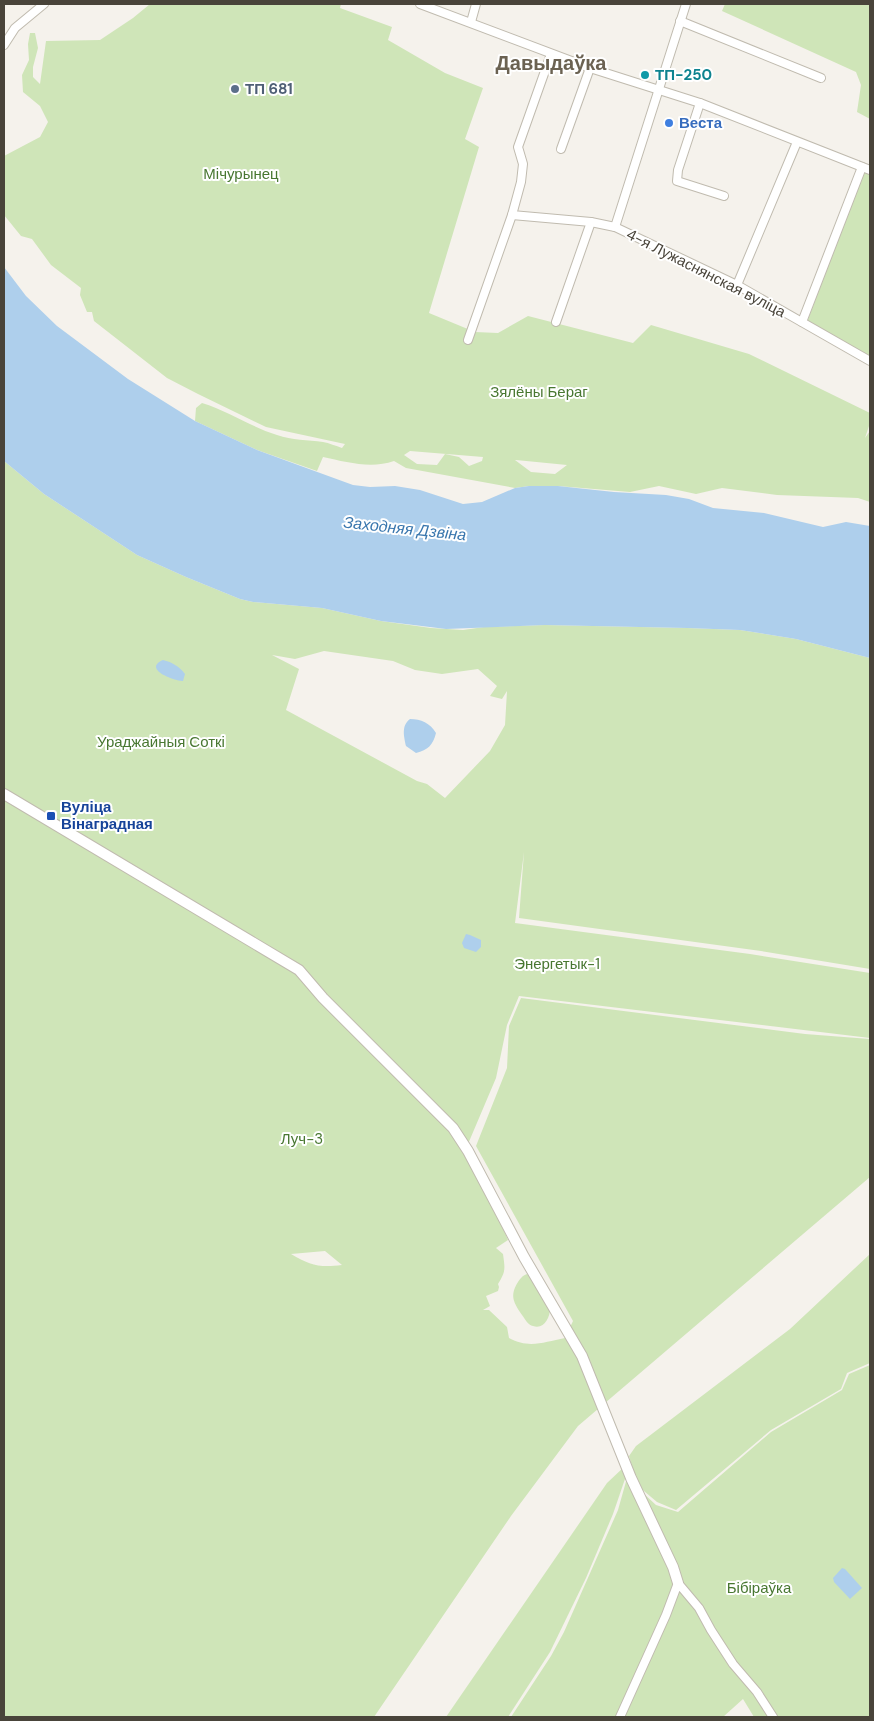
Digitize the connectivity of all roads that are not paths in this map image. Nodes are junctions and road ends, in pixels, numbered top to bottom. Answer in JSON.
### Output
{"nodes":[{"id":1,"x":44,"y":4,"type":"edge"},
{"id":2,"x":420,"y":4,"type":"edge"},
{"id":3,"x":476,"y":4,"type":"edge"},
{"id":4,"x":686,"y":4,"type":"edge"},
{"id":5,"x":680,"y":21,"type":"junction"},
{"id":6,"x":471,"y":22,"type":"junction"},
{"id":7,"x":4,"y":45,"type":"edge"},
{"id":8,"x":551,"y":54,"type":"junction"},
{"id":9,"x":590,"y":68,"type":"junction"},
{"id":10,"x":821,"y":78,"type":"dead end"},
{"id":11,"x":658,"y":89,"type":"junction"},
{"id":12,"x":700,"y":103,"type":"junction"},
{"id":13,"x":797,"y":142,"type":"junction"},
{"id":14,"x":561,"y":149,"type":"dead end"},
{"id":15,"x":866,"y":169,"type":"edge"},
{"id":16,"x":724,"y":196,"type":"dead end"},
{"id":17,"x":512,"y":215,"type":"junction"},
{"id":18,"x":591,"y":222,"type":"junction"},
{"id":19,"x":615,"y":227,"type":"junction"},
{"id":20,"x":737,"y":285,"type":"junction"},
{"id":21,"x":556,"y":322,"type":"dead end"},
{"id":22,"x":802,"y":322,"type":"junction"},
{"id":23,"x":468,"y":340,"type":"dead end"},
{"id":24,"x":870,"y":361,"type":"edge"},
{"id":25,"x":4,"y":794,"type":"edge"},
{"id":26,"x":678,"y":1583,"type":"junction"},
{"id":27,"x":620,"y":1717,"type":"edge"},
{"id":28,"x":773,"y":1717,"type":"edge"}],
"edges":[{"from":1,"to":7,"type":"street"},
{"from":2,"to":6,"type":"street"},
{"from":3,"to":6,"type":"street"},
{"from":4,"to":5,"type":"street"},
{"from":5,"to":10,"type":"street"},
{"from":5,"to":11,"type":"street"},
{"from":6,"to":8,"type":"street"},
{"from":8,"to":9,"type":"street"},
{"from":8,"to":17,"type":"street"},
{"from":9,"to":11,"type":"street"},
{"from":9,"to":14,"type":"street"},
{"from":11,"to":12,"type":"street"},
{"from":11,"to":19,"type":"street"},
{"from":12,"to":13,"type":"street"},
{"from":12,"to":16,"type":"street"},
{"from":13,"to":15,"type":"street"},
{"from":13,"to":20,"type":"street"},
{"from":15,"to":22,"type":"street"},
{"from":17,"to":18,"type":"street","name":"4-я Лужаснянская вуліца"},
{"from":17,"to":23,"type":"street"},
{"from":18,"to":19,"type":"street","name":"4-я Лужаснянская вуліца"},
{"from":18,"to":21,"type":"street"},
{"from":19,"to":20,"type":"street","name":"4-я Лужаснянская вуліца"},
{"from":20,"to":22,"type":"street","name":"4-я Лужаснянская вуліца"},
{"from":22,"to":24,"type":"street","name":"4-я Лужаснянская вуліца"},
{"from":25,"to":26,"type":"street"},
{"from":26,"to":27,"type":"street"},
{"from":26,"to":28,"type":"street"}]}
